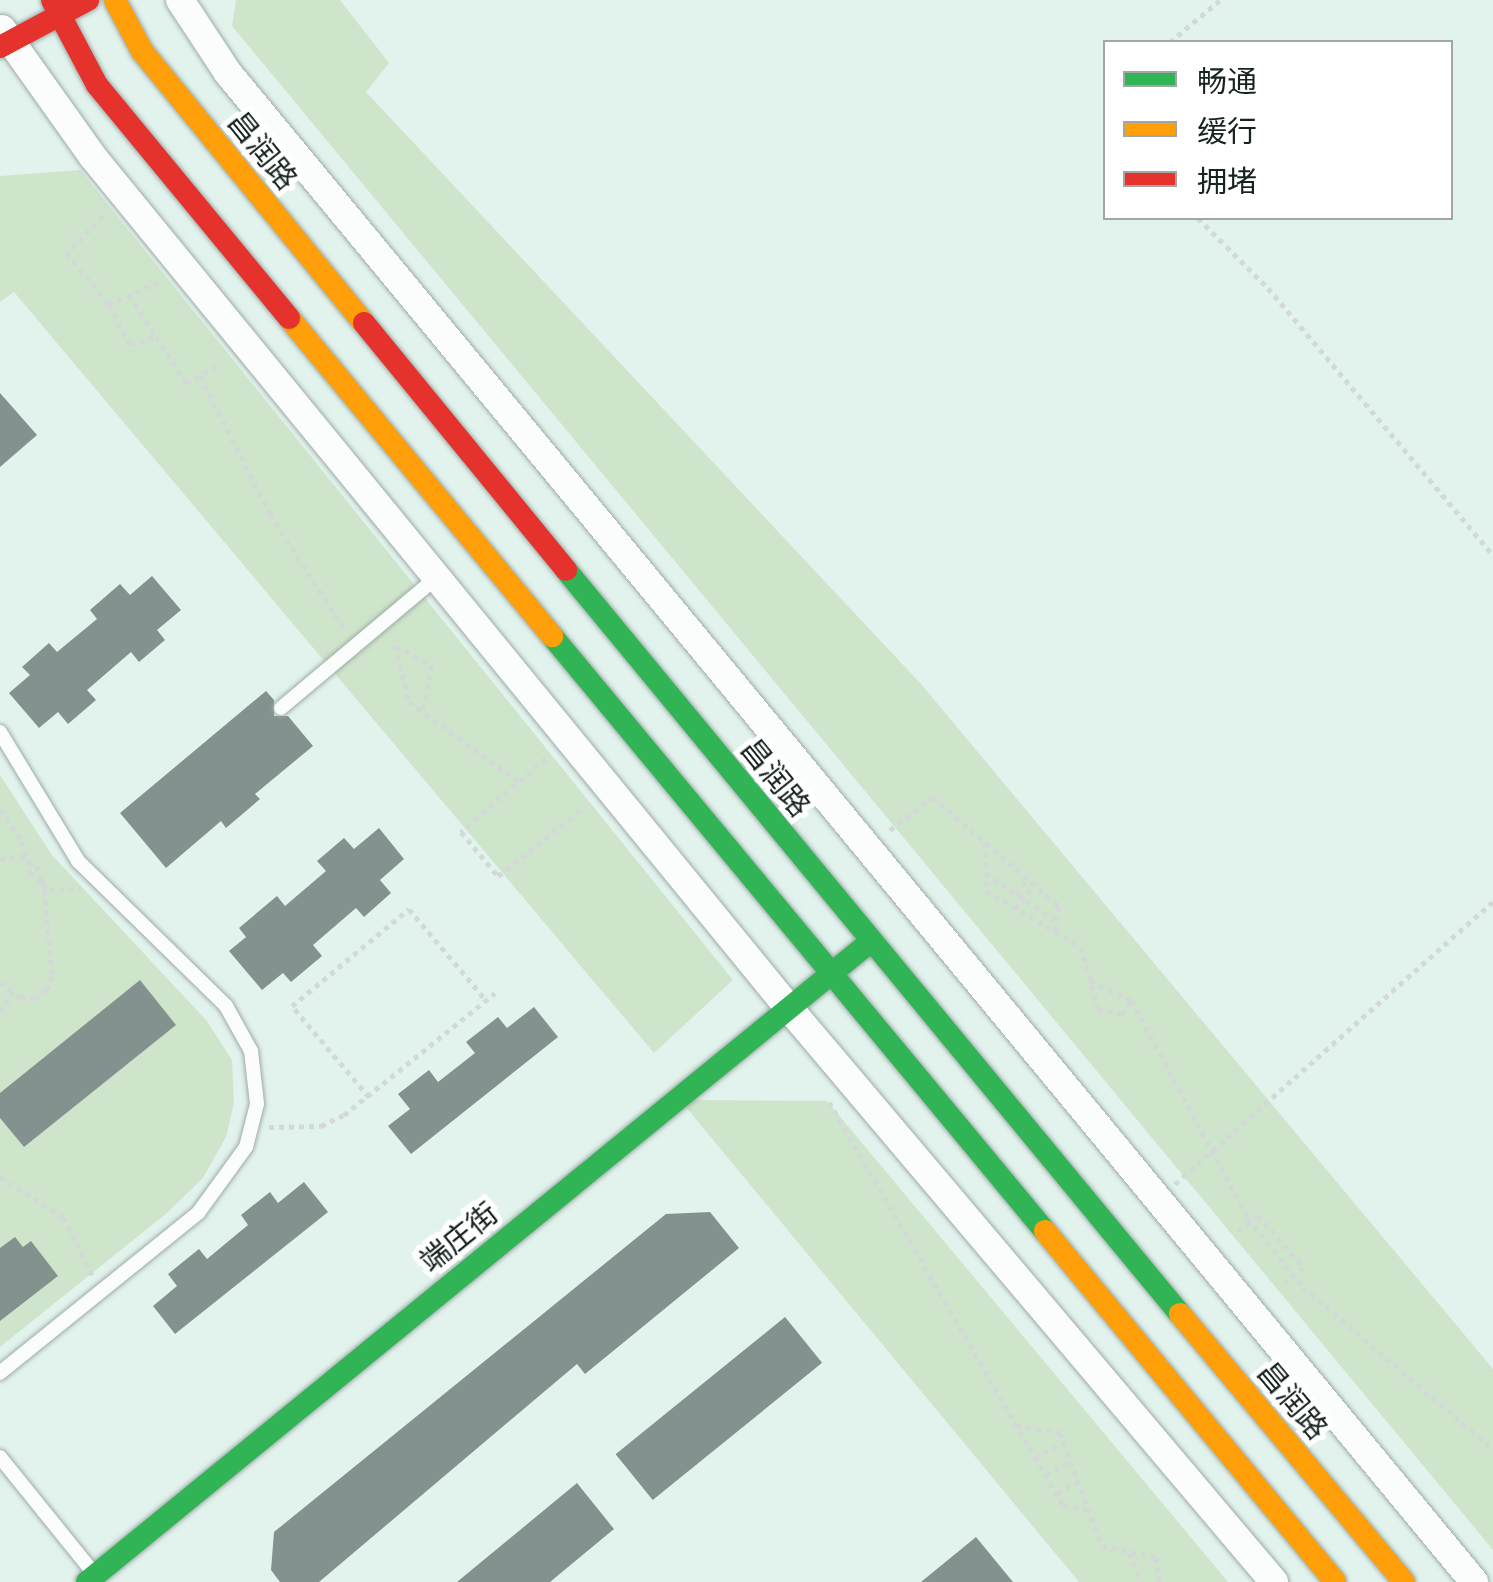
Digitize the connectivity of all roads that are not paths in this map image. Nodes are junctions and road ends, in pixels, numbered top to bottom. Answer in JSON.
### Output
{"nodes":[{"id":1,"x":88,"y":0,"type":"edge"},
{"id":2,"x":116,"y":0,"type":"edge"},
{"id":3,"x":180,"y":0,"type":"edge"},
{"id":4,"x":56,"y":7,"type":"edge"},
{"id":5,"x":3,"y":39,"type":"edge"},
{"id":6,"x":437,"y":577,"type":"junction"},
{"id":7,"x":281,"y":708,"type":"dead end"},
{"id":8,"x":0,"y":732,"type":"edge"},
{"id":9,"x":870,"y":942,"type":"junction"},
{"id":10,"x":830,"y":973,"type":"junction"},
{"id":11,"x":788,"y":1008,"type":"junction"},
{"id":12,"x":0,"y":1373,"type":"edge"},
{"id":13,"x":0,"y":1457,"type":"edge"},
{"id":14,"x":91,"y":1579,"type":"edge"},
{"id":15,"x":1274,"y":1582,"type":"edge"},
{"id":16,"x":1334,"y":1582,"type":"edge"},
{"id":17,"x":1404,"y":1582,"type":"edge"},
{"id":18,"x":1474,"y":1582,"type":"edge"}],
"edges":[{"from":1,"to":4,"type":"main road"},
{"from":2,"to":9,"type":"main road","name":"昌润路"},
{"from":3,"to":18,"type":"street"},
{"from":4,"to":5,"type":"main road"},
{"from":4,"to":10,"type":"main road"},
{"from":5,"to":6,"type":"street"},
{"from":6,"to":7,"type":"lane"},
{"from":6,"to":11,"type":"street"},
{"from":8,"to":12,"type":"lane"},
{"from":9,"to":10,"type":"main road","name":"端庄街"},
{"from":9,"to":17,"type":"main road","name":"昌润路"},
{"from":10,"to":11,"type":"main road","name":"端庄街"},
{"from":10,"to":16,"type":"main road"},
{"from":11,"to":14,"type":"main road","name":"端庄街"},
{"from":11,"to":15,"type":"street"},
{"from":13,"to":14,"type":"lane"}]}
